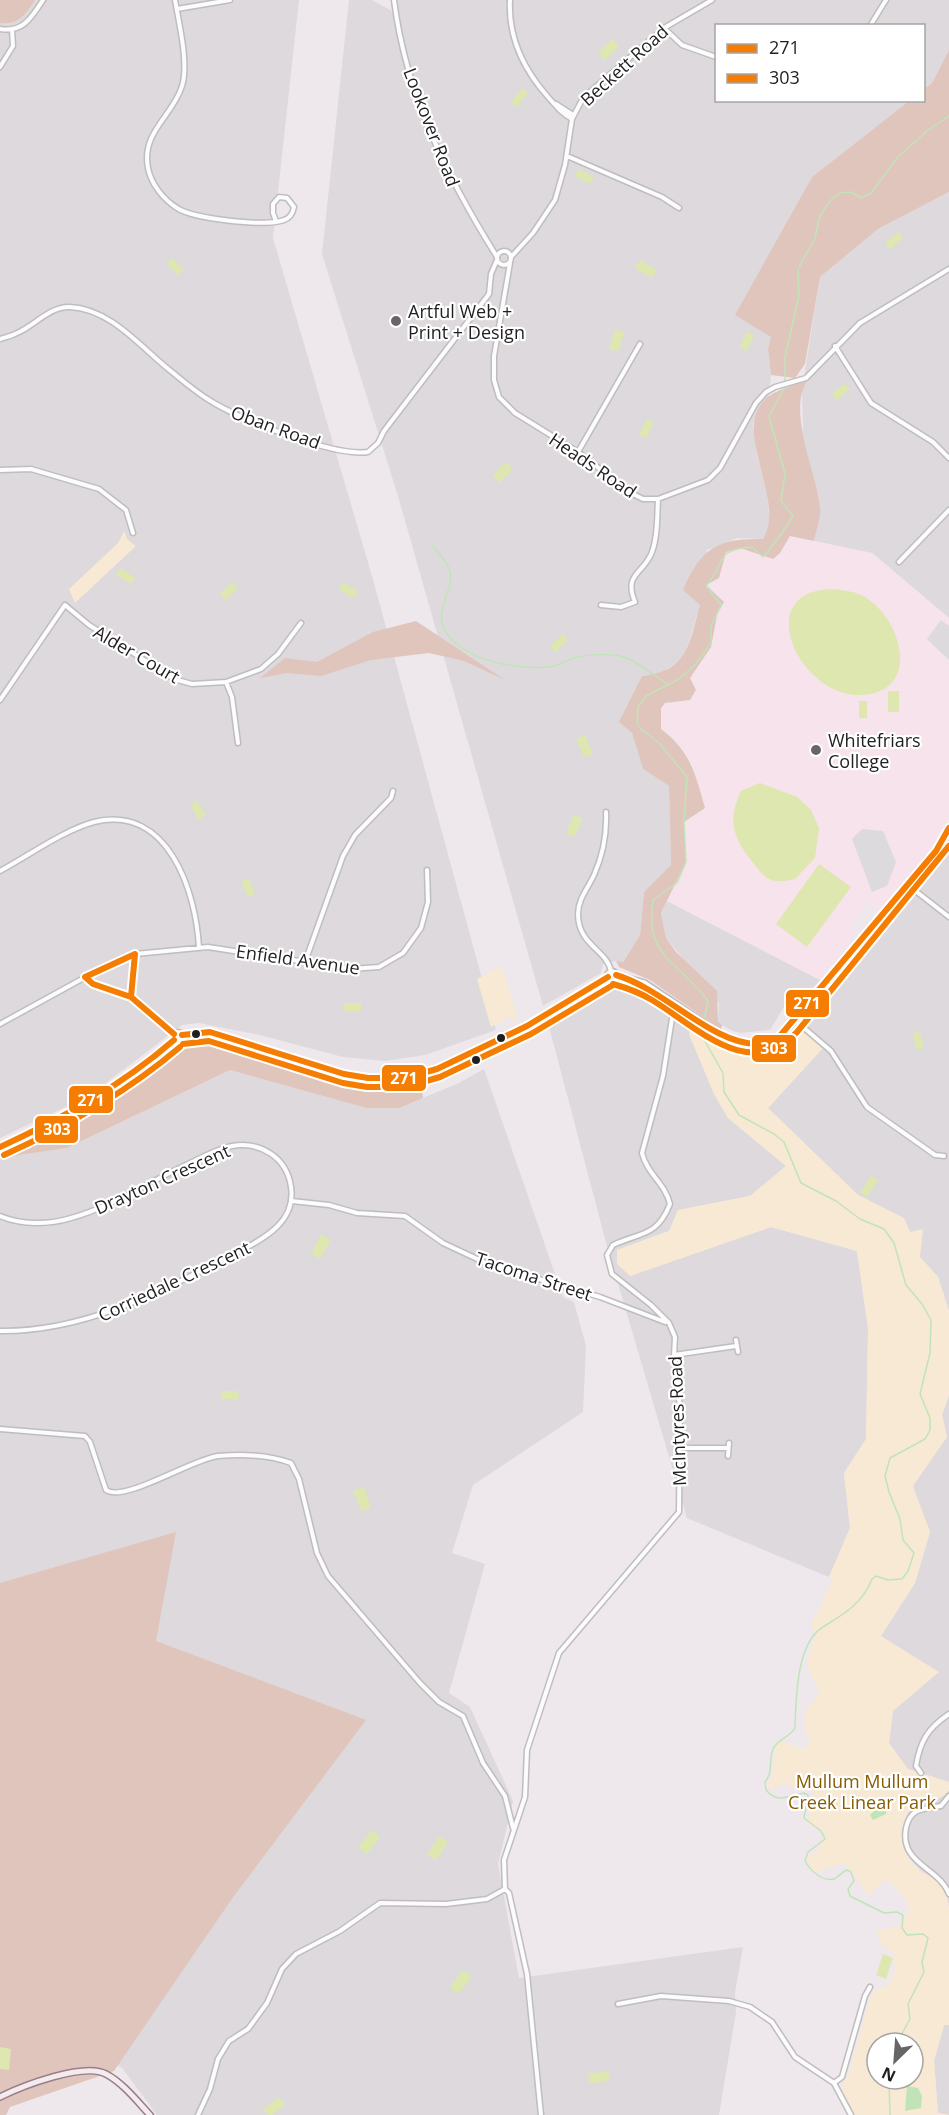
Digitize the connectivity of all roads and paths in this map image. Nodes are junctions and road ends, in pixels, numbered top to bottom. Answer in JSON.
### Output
{"nodes":[{"id":1,"x":43,"y":0,"type":"edge"},
{"id":2,"x":175,"y":0,"type":"edge"},
{"id":3,"x":230,"y":0,"type":"edge"},
{"id":4,"x":394,"y":0,"type":"edge"},
{"id":5,"x":510,"y":0,"type":"edge"},
{"id":6,"x":712,"y":0,"type":"edge"},
{"id":7,"x":886,"y":0,"type":"edge"},
{"id":8,"x":177,"y":9,"type":"junction"},
{"id":9,"x":871,"y":24,"type":"edge"},
{"id":10,"x":664,"y":28,"type":"junction"},
{"id":11,"x":0,"y":29,"type":"edge"},
{"id":12,"x":12,"y":30,"type":"junction"},
{"id":13,"x":715,"y":56,"type":"edge"},
{"id":14,"x":0,"y":67,"type":"edge"},
{"id":15,"x":573,"y":117,"type":"junction"},
{"id":16,"x":567,"y":156,"type":"junction"},
{"id":17,"x":679,"y":208,"type":"dead end"},
{"id":18,"x":276,"y":221,"type":"junction"},
{"id":19,"x":490,"y":245,"type":"junction"},
{"id":20,"x":519,"y":247,"type":"junction"},
{"id":21,"x":500,"y":252,"type":"junction"},
{"id":22,"x":509,"y":252,"type":"junction"},
{"id":23,"x":512,"y":257,"type":"junction"},
{"id":24,"x":499,"y":261,"type":"junction"},
{"id":25,"x":510,"y":263,"type":"junction"},
{"id":26,"x":949,"y":269,"type":"edge"},
{"id":27,"x":509,"y":272,"type":"junction"},
{"id":28,"x":0,"y":339,"type":"edge"},
{"id":29,"x":640,"y":344,"type":"dead end"},
{"id":30,"x":835,"y":346,"type":"junction"},
{"id":31,"x":578,"y":452,"type":"junction"},
{"id":32,"x":949,"y":458,"type":"edge"},
{"id":33,"x":0,"y":470,"type":"edge"},
{"id":34,"x":658,"y":499,"type":"junction"},
{"id":35,"x":949,"y":510,"type":"edge"},
{"id":36,"x":133,"y":532,"type":"dead end"},
{"id":37,"x":899,"y":562,"type":"dead end"},
{"id":38,"x":602,"y":605,"type":"dead end"},
{"id":39,"x":301,"y":623,"type":"dead end"},
{"id":40,"x":226,"y":682,"type":"junction"},
{"id":41,"x":0,"y":700,"type":"edge"},
{"id":42,"x":237,"y":743,"type":"dead end"},
{"id":43,"x":393,"y":791,"type":"dead end"},
{"id":44,"x":606,"y":812,"type":"dead end"},
{"id":45,"x":949,"y":828,"type":"edge"},
{"id":46,"x":427,"y":870,"type":"dead end"},
{"id":47,"x":0,"y":871,"type":"edge"},
{"id":48,"x":909,"y":885,"type":"junction"},
{"id":49,"x":949,"y":916,"type":"edge"},
{"id":50,"x":199,"y":948,"type":"junction"},
{"id":51,"x":135,"y":954,"type":"junction"},
{"id":52,"x":305,"y":962,"type":"junction"},
{"id":53,"x":91,"y":974,"type":"junction"},
{"id":54,"x":614,"y":974,"type":"junction"},
{"id":55,"x":86,"y":977,"type":"junction"},
{"id":56,"x":102,"y":987,"type":"junction"},
{"id":57,"x":131,"y":997,"type":"junction"},
{"id":58,"x":676,"y":1004,"type":"junction"},
{"id":59,"x":796,"y":1021,"type":"junction"},
{"id":60,"x":0,"y":1024,"type":"edge"},
{"id":61,"x":174,"y":1037,"type":"junction"},
{"id":62,"x":0,"y":1147,"type":"edge"},
{"id":63,"x":944,"y":1156,"type":"dead end"},
{"id":64,"x":292,"y":1201,"type":"junction"},
{"id":65,"x":0,"y":1216,"type":"edge"},
{"id":66,"x":651,"y":1305,"type":"junction"},
{"id":67,"x":643,"y":1311,"type":"junction"},
{"id":68,"x":669,"y":1323,"type":"junction"},
{"id":69,"x":0,"y":1331,"type":"edge"},
{"id":70,"x":738,"y":1352,"type":"dead end"},
{"id":71,"x":674,"y":1355,"type":"junction"},
{"id":72,"x":0,"y":1429,"type":"edge"},
{"id":73,"x":680,"y":1448,"type":"junction"},
{"id":74,"x":728,"y":1456,"type":"dead end"},
{"id":75,"x":949,"y":1714,"type":"edge"},
{"id":76,"x":921,"y":1773,"type":"dead end"},
{"id":77,"x":949,"y":1796,"type":"edge"},
{"id":78,"x":513,"y":1828,"type":"junction"},
{"id":79,"x":948,"y":1888,"type":"edge"},
{"id":80,"x":505,"y":1889,"type":"junction"},
{"id":81,"x":949,"y":1894,"type":"edge"},
{"id":82,"x":870,"y":1987,"type":"dead end"},
{"id":83,"x":618,"y":2004,"type":"dead end"},
{"id":84,"x":834,"y":2084,"type":"junction"},
{"id":85,"x":0,"y":2097,"type":"edge"},
{"id":86,"x":150,"y":2115,"type":"edge"},
{"id":87,"x":198,"y":2115,"type":"edge"},
{"id":88,"x":541,"y":2115,"type":"edge"},
{"id":89,"x":850,"y":2115,"type":"edge"}],
"edges":[{"from":1,"to":12,"type":"street"},
{"from":2,"to":8,"type":"street"},
{"from":3,"to":8,"type":"street"},
{"from":4,"to":19,"type":"street","name":"Lookover Road"},
{"from":5,"to":15,"type":"street"},
{"from":6,"to":10,"type":"street","name":"Beckett Road"},
{"from":7,"to":9,"type":"street"},
{"from":8,"to":18,"type":"street"},
{"from":10,"to":13,"type":"street"},
{"from":10,"to":15,"type":"street","name":"Beckett Road"},
{"from":11,"to":12,"type":"street"},
{"from":12,"to":14,"type":"street"},
{"from":15,"to":16,"type":"street","name":"Beckett Road"},
{"from":16,"to":17,"type":"street"},
{"from":16,"to":20,"type":"street","name":"Beckett Road"},
{"from":18,"to":18,"type":"street"},
{"from":19,"to":21,"type":"street","name":"Lookover Road"},
{"from":19,"to":24,"type":"street","name":"Lookover Road"},
{"from":20,"to":22,"type":"street","name":"Beckett Road"},
{"from":20,"to":23,"type":"street","name":"Beckett Road"},
{"from":21,"to":22,"type":"street"},
{"from":21,"to":24,"type":"street"},
{"from":22,"to":23,"type":"street"},
{"from":23,"to":25,"type":"street","name":"Beckett Road"},
{"from":24,"to":25,"type":"street"},
{"from":24,"to":27,"type":"street"},
{"from":24,"to":28,"type":"street","name":"Oban Road"},
{"from":25,"to":27,"type":"street","name":"Heads Road"},
{"from":26,"to":30,"type":"street","name":"Heads Road"},
{"from":27,"to":31,"type":"street","name":"Heads Road"},
{"from":29,"to":31,"type":"street"},
{"from":30,"to":32,"type":"street"},
{"from":30,"to":34,"type":"street","name":"Heads Road"},
{"from":31,"to":34,"type":"street","name":"Heads Road"},
{"from":33,"to":36,"type":"street"},
{"from":34,"to":38,"type":"street"},
{"from":35,"to":37,"type":"street"},
{"from":39,"to":40,"type":"street","name":"Alder Court"},
{"from":40,"to":41,"type":"street","name":"Alder Court"},
{"from":40,"to":42,"type":"street"},
{"from":43,"to":52,"type":"street"},
{"from":44,"to":54,"type":"street"},
{"from":45,"to":48,"type":"street"},
{"from":46,"to":52,"type":"street","name":"Enfield Avenue"},
{"from":47,"to":50,"type":"street"},
{"from":48,"to":49,"type":"street"},
{"from":48,"to":59,"type":"street"},
{"from":50,"to":51,"type":"street","name":"Enfield Avenue"},
{"from":50,"to":52,"type":"street","name":"Enfield Avenue"},
{"from":51,"to":53,"type":"street","name":"Enfield Avenue"},
{"from":51,"to":57,"type":"street"},
{"from":53,"to":55,"type":"street","name":"Enfield Avenue"},
{"from":53,"to":56,"type":"street"},
{"from":54,"to":58,"type":"street"},
{"from":54,"to":61,"type":"street"},
{"from":55,"to":56,"type":"street"},
{"from":55,"to":60,"type":"street","name":"Enfield Avenue"},
{"from":56,"to":57,"type":"street"},
{"from":57,"to":61,"type":"street"},
{"from":58,"to":59,"type":"street"},
{"from":58,"to":66,"type":"street"},
{"from":59,"to":63,"type":"street"},
{"from":61,"to":62,"type":"street"},
{"from":64,"to":65,"type":"street","name":"Drayton Crescent"},
{"from":64,"to":67,"type":"street","name":"Tacoma Street"},
{"from":64,"to":69,"type":"street","name":"Corriedale Crescent"},
{"from":66,"to":67,"type":"street"},
{"from":66,"to":68,"type":"street"},
{"from":67,"to":68,"type":"street","name":"Tacoma Street"},
{"from":68,"to":71,"type":"street","name":"McIntyres Road"},
{"from":70,"to":71,"type":"street"},
{"from":71,"to":73,"type":"street","name":"McIntyres Road"},
{"from":72,"to":78,"type":"street"},
{"from":73,"to":74,"type":"street"},
{"from":73,"to":78,"type":"street","name":"McIntyres Road"},
{"from":75,"to":76,"type":"street"},
{"from":77,"to":79,"type":"street"},
{"from":78,"to":80,"type":"street","name":"McIntyres Road"},
{"from":79,"to":81,"type":"street"},
{"from":80,"to":87,"type":"street"},
{"from":80,"to":88,"type":"street","name":"McIntyres Road"},
{"from":82,"to":84,"type":"street"},
{"from":83,"to":84,"type":"street"},
{"from":84,"to":89,"type":"street"},
{"from":85,"to":86,"type":"main road"}]}
